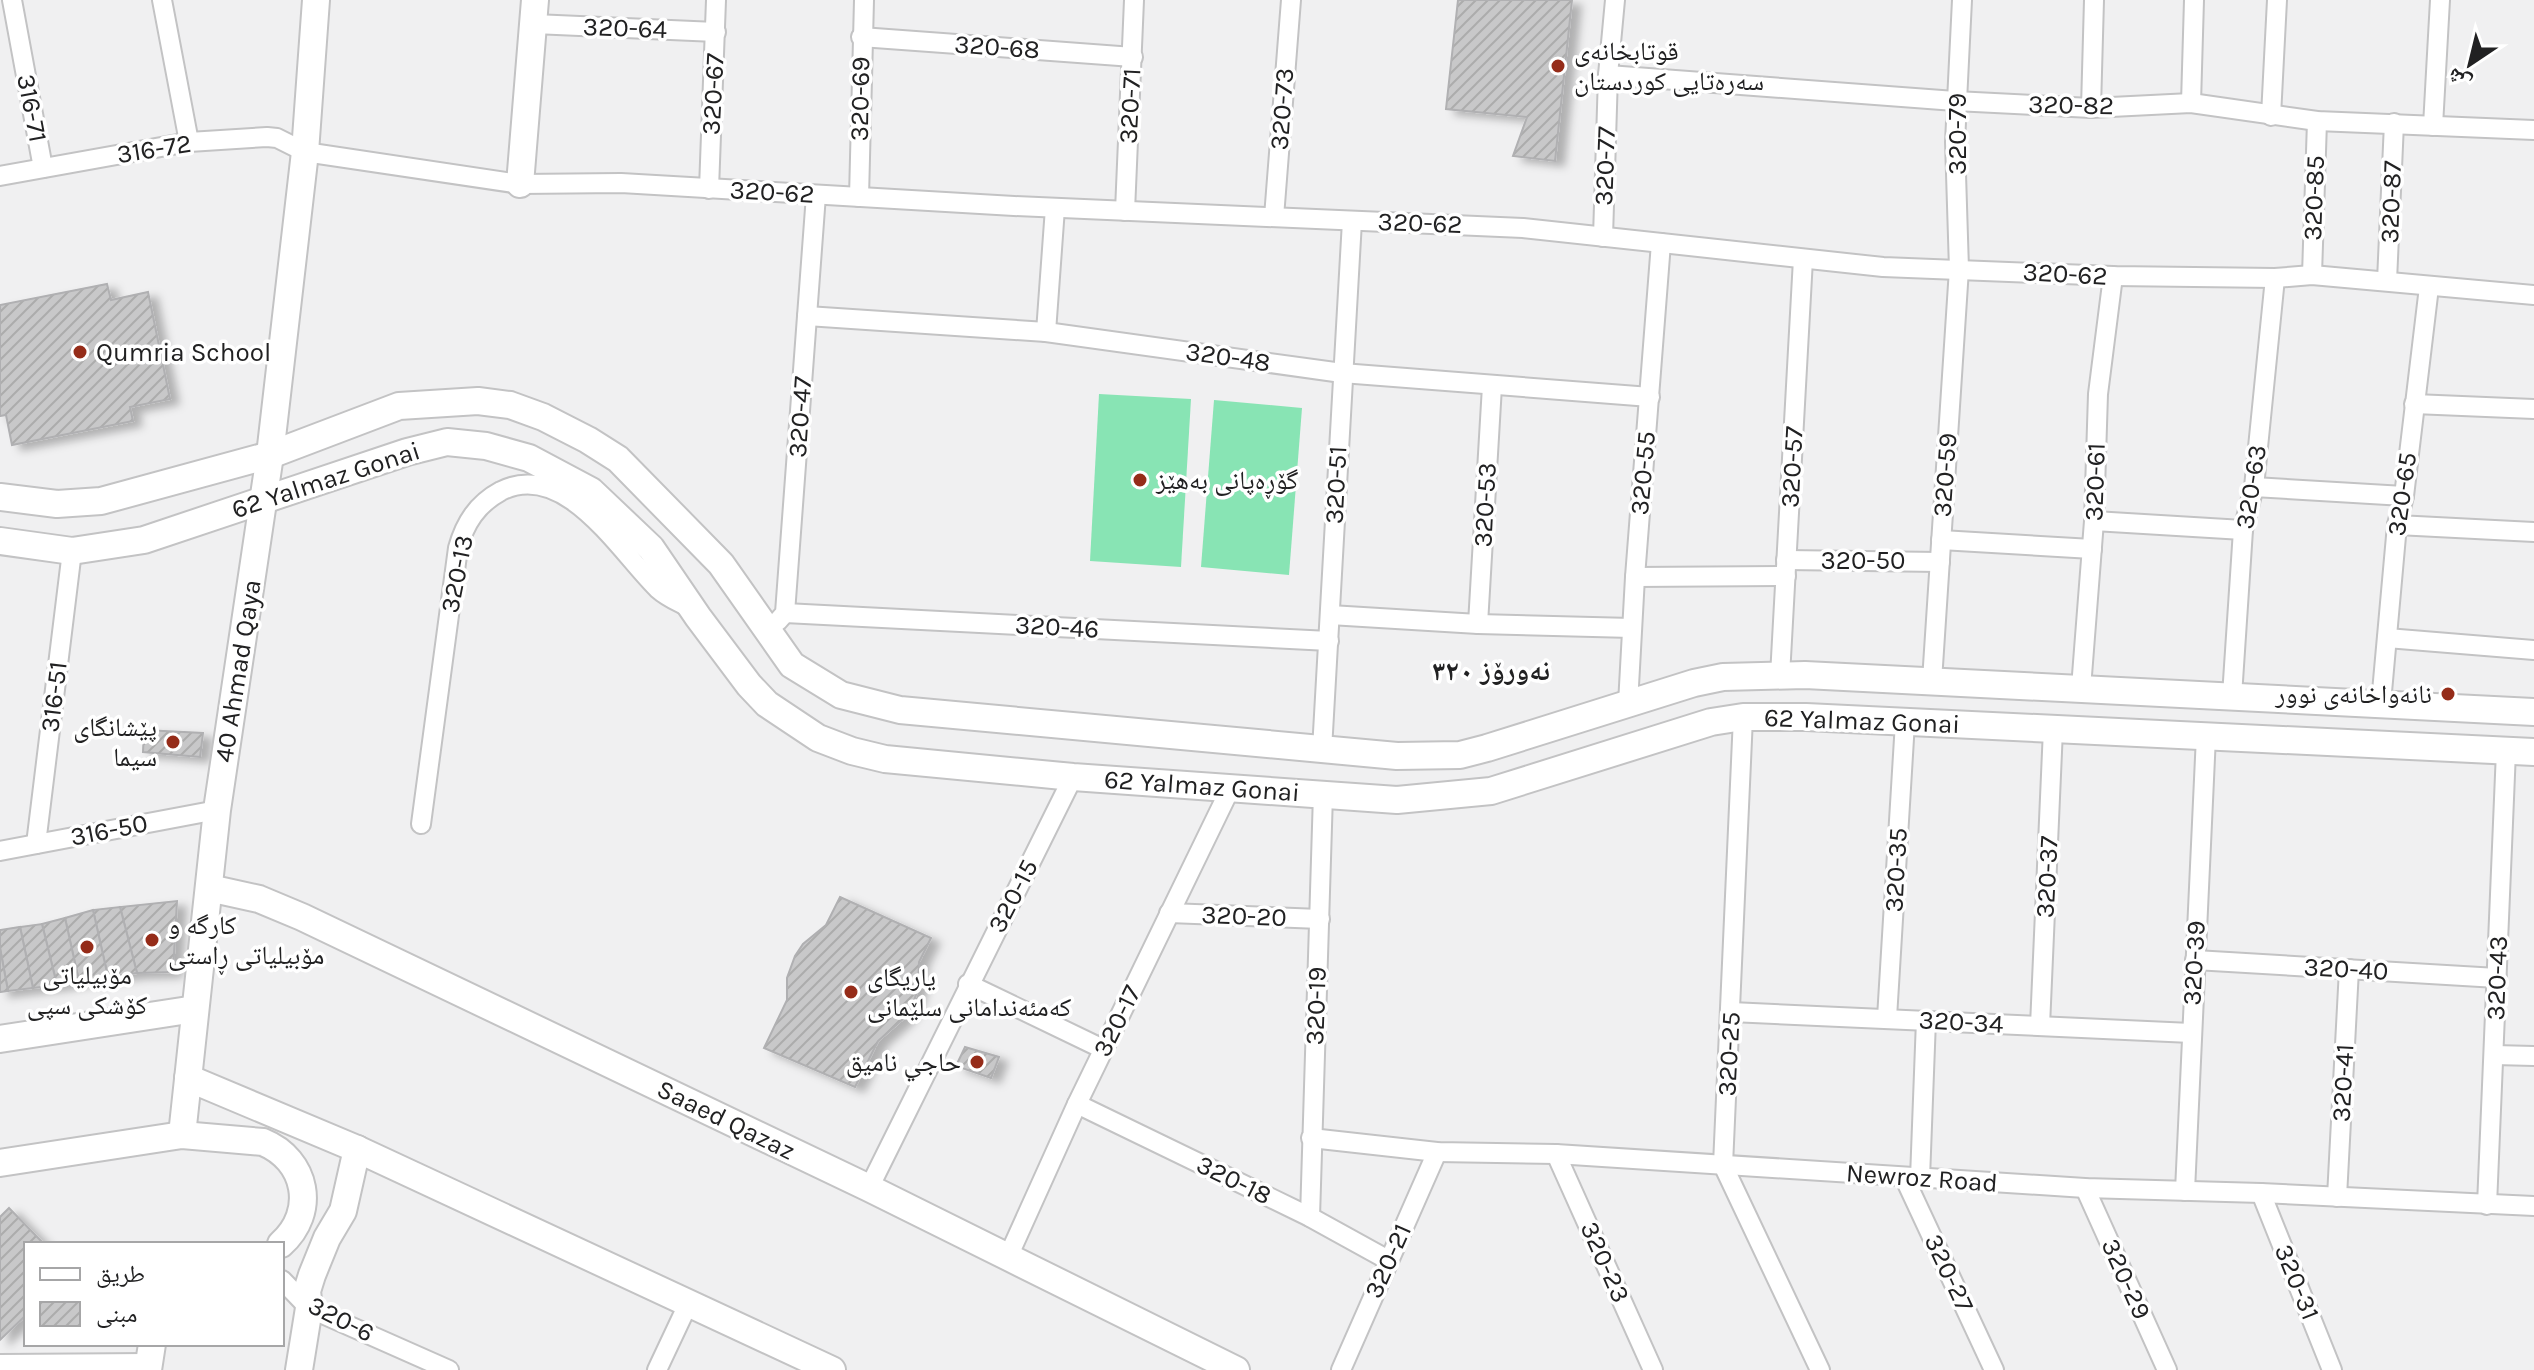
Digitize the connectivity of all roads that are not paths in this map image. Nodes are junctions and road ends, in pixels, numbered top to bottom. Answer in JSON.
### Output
{"nodes":[{"id":1,"x":12,"y":0,"type":"edge"},
{"id":2,"x":162,"y":0,"type":"edge"},
{"id":3,"x":316,"y":0,"type":"edge"},
{"id":4,"x":716,"y":0,"type":"edge"},
{"id":5,"x":864,"y":0,"type":"edge"},
{"id":6,"x":1134,"y":0,"type":"edge"},
{"id":7,"x":1291,"y":0,"type":"edge"},
{"id":8,"x":1615,"y":0,"type":"edge"},
{"id":9,"x":1962,"y":0,"type":"edge"},
{"id":10,"x":2094,"y":0,"type":"edge"},
{"id":11,"x":2194,"y":0,"type":"edge"},
{"id":12,"x":2277,"y":0,"type":"edge"},
{"id":13,"x":2440,"y":0,"type":"edge"},
{"id":14,"x":534,"y":12,"type":"edge"},
{"id":15,"x":716,"y":32,"type":"junction"},
{"id":16,"x":861,"y":37,"type":"junction"},
{"id":17,"x":1133,"y":57,"type":"junction"},
{"id":18,"x":1608,"y":75,"type":"junction"},
{"id":19,"x":1955,"y":101,"type":"junction"},
{"id":20,"x":2191,"y":103,"type":"junction"},
{"id":21,"x":2091,"y":108,"type":"junction"},
{"id":22,"x":2271,"y":116,"type":"junction"},
{"id":23,"x":2317,"y":121,"type":"junction"},
{"id":24,"x":2394,"y":123,"type":"junction"},
{"id":25,"x":2433,"y":126,"type":"junction"},
{"id":26,"x":2534,"y":130,"type":"edge"},
{"id":27,"x":189,"y":142,"type":"junction"},
{"id":28,"x":305,"y":152,"type":"junction"},
{"id":29,"x":43,"y":168,"type":"junction"},
{"id":30,"x":0,"y":176,"type":"edge"},
{"id":31,"x":520,"y":184,"type":"junction"},
{"id":32,"x":709,"y":189,"type":"junction"},
{"id":33,"x":816,"y":195,"type":"junction"},
{"id":34,"x":859,"y":197,"type":"junction"},
{"id":35,"x":1055,"y":208,"type":"junction"},
{"id":36,"x":1125,"y":211,"type":"junction"},
{"id":37,"x":1274,"y":217,"type":"junction"},
{"id":38,"x":1352,"y":221,"type":"junction"},
{"id":39,"x":1603,"y":237,"type":"junction"},
{"id":40,"x":1661,"y":243,"type":"junction"},
{"id":41,"x":1803,"y":259,"type":"junction"},
{"id":42,"x":1959,"y":269,"type":"junction"},
{"id":43,"x":2312,"y":275,"type":"junction"},
{"id":44,"x":2113,"y":276,"type":"junction"},
{"id":45,"x":2275,"y":278,"type":"junction"},
{"id":46,"x":2387,"y":281,"type":"junction"},
{"id":47,"x":2429,"y":287,"type":"junction"},
{"id":48,"x":2534,"y":295,"type":"edge"},
{"id":49,"x":807,"y":316,"type":"junction"},
{"id":50,"x":1046,"y":332,"type":"junction"},
{"id":51,"x":1342,"y":373,"type":"junction"},
{"id":52,"x":1492,"y":386,"type":"junction"},
{"id":53,"x":1650,"y":397,"type":"junction"},
{"id":54,"x":2414,"y":404,"type":"junction"},
{"id":55,"x":2534,"y":409,"type":"edge"},
{"id":56,"x":270,"y":455,"type":"junction"},
{"id":57,"x":2254,"y":487,"type":"junction"},
{"id":58,"x":2404,"y":496,"type":"junction"},
{"id":59,"x":0,"y":497,"type":"edge"},
{"id":60,"x":264,"y":501,"type":"junction"},
{"id":61,"x":2094,"y":521,"type":"junction"},
{"id":62,"x":2397,"y":525,"type":"junction"},
{"id":63,"x":2243,"y":530,"type":"junction"},
{"id":64,"x":2534,"y":532,"type":"edge"},
{"id":65,"x":1941,"y":540,"type":"junction"},
{"id":66,"x":0,"y":541,"type":"edge"},
{"id":67,"x":2092,"y":549,"type":"junction"},
{"id":68,"x":72,"y":551,"type":"junction"},
{"id":69,"x":1940,"y":562,"type":"junction"},
{"id":70,"x":1786,"y":568,"type":"junction"},
{"id":71,"x":1635,"y":577,"type":"junction"},
{"id":72,"x":785,"y":613,"type":"junction"},
{"id":73,"x":1330,"y":615,"type":"junction"},
{"id":74,"x":698,"y":617,"type":"junction"},
{"id":75,"x":1478,"y":624,"type":"junction"},
{"id":76,"x":1632,"y":628,"type":"junction"},
{"id":77,"x":767,"y":633,"type":"junction"},
{"id":78,"x":2387,"y":638,"type":"junction"},
{"id":79,"x":1329,"y":641,"type":"junction"},
{"id":80,"x":2534,"y":650,"type":"edge"},
{"id":81,"x":1780,"y":676,"type":"junction"},
{"id":82,"x":1932,"y":681,"type":"junction"},
{"id":83,"x":2081,"y":688,"type":"junction"},
{"id":84,"x":2232,"y":696,"type":"junction"},
{"id":85,"x":2381,"y":703,"type":"junction"},
{"id":86,"x":1628,"y":704,"type":"junction"},
{"id":87,"x":2534,"y":712,"type":"edge"},
{"id":88,"x":1743,"y":717,"type":"junction"},
{"id":89,"x":1905,"y":722,"type":"junction"},
{"id":90,"x":1562,"y":725,"type":"junction"},
{"id":91,"x":2053,"y":729,"type":"junction"},
{"id":92,"x":2206,"y":736,"type":"junction"},
{"id":93,"x":1322,"y":750,"type":"junction"},
{"id":94,"x":2506,"y":751,"type":"junction"},
{"id":95,"x":2534,"y":752,"type":"edge"},
{"id":96,"x":1576,"y":764,"type":"junction"},
{"id":97,"x":1073,"y":777,"type":"junction"},
{"id":98,"x":1231,"y":787,"type":"junction"},
{"id":99,"x":1323,"y":794,"type":"junction"},
{"id":100,"x":217,"y":810,"type":"junction"},
{"id":101,"x":421,"y":824,"type":"dead end"},
{"id":102,"x":36,"y":844,"type":"junction"},
{"id":103,"x":0,"y":851,"type":"edge"},
{"id":104,"x":209,"y":888,"type":"junction"},
{"id":105,"x":1169,"y":913,"type":"junction"},
{"id":106,"x":1320,"y":919,"type":"junction"},
{"id":107,"x":2195,"y":960,"type":"junction"},
{"id":108,"x":2349,"y":969,"type":"junction"},
{"id":109,"x":2497,"y":978,"type":"junction"},
{"id":110,"x":968,"y":984,"type":"junction"},
{"id":111,"x":195,"y":1009,"type":"junction"},
{"id":112,"x":1731,"y":1012,"type":"junction"},
{"id":113,"x":1887,"y":1018,"type":"junction"},
{"id":114,"x":1926,"y":1020,"type":"junction"},
{"id":115,"x":2040,"y":1026,"type":"junction"},
{"id":116,"x":2191,"y":1033,"type":"junction"},
{"id":117,"x":0,"y":1039,"type":"edge"},
{"id":118,"x":1103,"y":1049,"type":"junction"},
{"id":119,"x":2494,"y":1055,"type":"junction"},
{"id":120,"x":2534,"y":1056,"type":"edge"},
{"id":121,"x":188,"y":1078,"type":"junction"},
{"id":122,"x":1077,"y":1104,"type":"junction"},
{"id":123,"x":182,"y":1135,"type":"junction"},
{"id":124,"x":1311,"y":1138,"type":"junction"},
{"id":125,"x":357,"y":1149,"type":"junction"},
{"id":126,"x":1437,"y":1152,"type":"junction"},
{"id":127,"x":1556,"y":1154,"type":"junction"},
{"id":128,"x":0,"y":1163,"type":"edge"},
{"id":129,"x":1723,"y":1165,"type":"junction"},
{"id":130,"x":1912,"y":1177,"type":"junction"},
{"id":131,"x":869,"y":1188,"type":"junction"},
{"id":132,"x":2085,"y":1188,"type":"junction"},
{"id":133,"x":2185,"y":1191,"type":"junction"},
{"id":134,"x":2261,"y":1193,"type":"junction"},
{"id":135,"x":2337,"y":1197,"type":"junction"},
{"id":136,"x":2487,"y":1205,"type":"junction"},
{"id":137,"x":2534,"y":1206,"type":"edge"},
{"id":138,"x":1310,"y":1217,"type":"junction"},
{"id":139,"x":283,"y":1242,"type":"edge"},
{"id":140,"x":1008,"y":1257,"type":"junction"},
{"id":141,"x":1388,"y":1260,"type":"junction"},
{"id":142,"x":284,"y":1282,"type":"edge"},
{"id":143,"x":689,"y":1302,"type":"junction"},
{"id":144,"x":309,"y":1308,"type":"junction"},
{"id":145,"x":149,"y":1359,"type":"edge"},
{"id":146,"x":0,"y":1364,"type":"edge"},
{"id":147,"x":299,"y":1370,"type":"edge"},
{"id":148,"x":449,"y":1370,"type":"edge"},
{"id":149,"x":657,"y":1370,"type":"edge"},
{"id":150,"x":832,"y":1370,"type":"edge"},
{"id":151,"x":1234,"y":1370,"type":"edge"},
{"id":152,"x":1341,"y":1370,"type":"edge"},
{"id":153,"x":1653,"y":1370,"type":"edge"},
{"id":154,"x":1820,"y":1370,"type":"edge"},
{"id":155,"x":1994,"y":1370,"type":"edge"},
{"id":156,"x":2167,"y":1370,"type":"edge"},
{"id":157,"x":2332,"y":1370,"type":"edge"}],
"edges":[{"from":1,"to":29,"type":"street","name":"316-71"},
{"from":2,"to":27,"type":"street"},
{"from":3,"to":28,"type":"main road","name":"40 Ahmad Qaya"},
{"from":4,"to":15,"type":"street","name":"320-67"},
{"from":5,"to":16,"type":"street","name":"320-69"},
{"from":6,"to":17,"type":"street","name":"320-71"},
{"from":7,"to":37,"type":"street","name":"320-73"},
{"from":8,"to":18,"type":"street","name":"320-77"},
{"from":9,"to":19,"type":"street","name":"320-79"},
{"from":10,"to":21,"type":"street"},
{"from":11,"to":20,"type":"street"},
{"from":12,"to":22,"type":"street"},
{"from":13,"to":25,"type":"street"},
{"from":14,"to":15,"type":"street","name":"320-64"},
{"from":14,"to":31,"type":"main road"},
{"from":15,"to":32,"type":"street","name":"320-67"},
{"from":16,"to":17,"type":"street","name":"320-68"},
{"from":16,"to":34,"type":"street","name":"320-69"},
{"from":17,"to":36,"type":"street","name":"320-71"},
{"from":18,"to":19,"type":"street","name":"320-82"},
{"from":18,"to":39,"type":"street","name":"320-77"},
{"from":19,"to":21,"type":"street","name":"320-82"},
{"from":19,"to":42,"type":"street","name":"320-79"},
{"from":20,"to":21,"type":"street","name":"320-82"},
{"from":20,"to":22,"type":"street","name":"320-82"},
{"from":22,"to":23,"type":"street","name":"320-82"},
{"from":23,"to":24,"type":"street","name":"320-82"},
{"from":23,"to":43,"type":"street","name":"320-85"},
{"from":24,"to":25,"type":"street","name":"320-82"},
{"from":24,"to":46,"type":"street","name":"320-87"},
{"from":25,"to":26,"type":"street","name":"320-82"},
{"from":27,"to":28,"type":"street","name":"316-72"},
{"from":27,"to":29,"type":"street","name":"316-72"},
{"from":28,"to":31,"type":"street","name":"320-62"},
{"from":28,"to":56,"type":"main road","name":"40 Ahmad Qaya"},
{"from":29,"to":30,"type":"street","name":"316-72"},
{"from":31,"to":32,"type":"street","name":"320-62"},
{"from":32,"to":33,"type":"street","name":"320-62"},
{"from":33,"to":34,"type":"street","name":"320-62"},
{"from":33,"to":49,"type":"street","name":"320-47"},
{"from":34,"to":35,"type":"street","name":"320-62"},
{"from":35,"to":36,"type":"street","name":"320-62"},
{"from":35,"to":50,"type":"street"},
{"from":36,"to":37,"type":"street","name":"320-62"},
{"from":37,"to":38,"type":"street","name":"320-62"},
{"from":38,"to":39,"type":"street","name":"320-62"},
{"from":38,"to":51,"type":"street","name":"320-51"},
{"from":39,"to":40,"type":"street","name":"320-62"},
{"from":40,"to":41,"type":"street","name":"320-62"},
{"from":40,"to":53,"type":"street","name":"320-55"},
{"from":41,"to":42,"type":"street","name":"320-62"},
{"from":41,"to":70,"type":"street","name":"320-57"},
{"from":42,"to":44,"type":"street","name":"320-62"},
{"from":42,"to":65,"type":"street","name":"320-59"},
{"from":43,"to":45,"type":"street","name":"320-62"},
{"from":43,"to":46,"type":"street","name":"320-62"},
{"from":44,"to":45,"type":"street","name":"320-62"},
{"from":44,"to":61,"type":"street","name":"320-61"},
{"from":45,"to":57,"type":"street","name":"320-63"},
{"from":46,"to":47,"type":"street","name":"320-62"},
{"from":47,"to":48,"type":"street","name":"320-62"},
{"from":47,"to":54,"type":"street","name":"320-65"},
{"from":49,"to":50,"type":"street","name":"320-48"},
{"from":49,"to":72,"type":"street","name":"320-47"},
{"from":50,"to":51,"type":"street","name":"320-48"},
{"from":51,"to":52,"type":"street","name":"320-48"},
{"from":51,"to":73,"type":"street","name":"320-51"},
{"from":52,"to":53,"type":"street","name":"320-48"},
{"from":52,"to":75,"type":"street","name":"320-53"},
{"from":53,"to":71,"type":"street","name":"320-55"},
{"from":54,"to":55,"type":"street"},
{"from":54,"to":58,"type":"street","name":"320-65"},
{"from":56,"to":59,"type":"main road","name":"62 Yalmaz Gonai"},
{"from":56,"to":60,"type":"main road","name":"40 Ahmad Qaya"},
{"from":56,"to":77,"type":"main road","name":"62 Yalmaz Gonai"},
{"from":57,"to":58,"type":"street"},
{"from":57,"to":63,"type":"street","name":"320-63"},
{"from":58,"to":62,"type":"street","name":"320-65"},
{"from":60,"to":68,"type":"main road","name":"62 Yalmaz Gonai"},
{"from":60,"to":74,"type":"main road","name":"62 Yalmaz Gonai"},
{"from":60,"to":100,"type":"main road","name":"40 Ahmad Qaya"},
{"from":61,"to":63,"type":"street"},
{"from":61,"to":67,"type":"street","name":"320-61"},
{"from":62,"to":64,"type":"street"},
{"from":62,"to":78,"type":"street","name":"320-65"},
{"from":63,"to":84,"type":"street","name":"320-63"},
{"from":65,"to":67,"type":"street","name":"320-50"},
{"from":65,"to":69,"type":"street","name":"320-59"},
{"from":66,"to":68,"type":"main road","name":"62 Yalmaz Gonai"},
{"from":67,"to":83,"type":"street","name":"320-61"},
{"from":68,"to":102,"type":"street","name":"316-51"},
{"from":69,"to":70,"type":"street","name":"320-50"},
{"from":69,"to":82,"type":"street","name":"320-59"},
{"from":70,"to":71,"type":"street","name":"320-50"},
{"from":70,"to":81,"type":"street","name":"320-57"},
{"from":71,"to":76,"type":"street","name":"320-55"},
{"from":72,"to":77,"type":"street"},
{"from":72,"to":79,"type":"street","name":"320-46"},
{"from":73,"to":75,"type":"street"},
{"from":73,"to":79,"type":"street","name":"320-51"},
{"from":74,"to":97,"type":"main road","name":"62 Yalmaz Gonai"},
{"from":74,"to":101,"type":"street","name":"320-13"},
{"from":75,"to":76,"type":"street"},
{"from":76,"to":86,"type":"street","name":"320-55"},
{"from":77,"to":93,"type":"main road","name":"62 Yalmaz Gonai"},
{"from":78,"to":80,"type":"street"},
{"from":78,"to":85,"type":"street","name":"320-65"},
{"from":79,"to":93,"type":"street","name":"320-51"},
{"from":81,"to":82,"type":"main road","name":"62 Yalmaz Gonai"},
{"from":81,"to":86,"type":"main road","name":"62 Yalmaz Gonai"},
{"from":82,"to":83,"type":"main road","name":"62 Yalmaz Gonai"},
{"from":83,"to":84,"type":"main road","name":"62 Yalmaz Gonai"},
{"from":84,"to":85,"type":"main road","name":"62 Yalmaz Gonai"},
{"from":85,"to":87,"type":"main road","name":"62 Yalmaz Gonai"},
{"from":86,"to":90,"type":"main road","name":"62 Yalmaz Gonai"},
{"from":88,"to":89,"type":"main road","name":"62 Yalmaz Gonai"},
{"from":88,"to":96,"type":"main road","name":"62 Yalmaz Gonai"},
{"from":88,"to":112,"type":"street","name":"320-25"},
{"from":89,"to":91,"type":"main road","name":"62 Yalmaz Gonai"},
{"from":89,"to":113,"type":"street","name":"320-35"},
{"from":90,"to":93,"type":"main road","name":"62 Yalmaz Gonai"},
{"from":90,"to":96,"type":"main road"},
{"from":91,"to":92,"type":"main road","name":"62 Yalmaz Gonai"},
{"from":91,"to":115,"type":"street","name":"320-37"},
{"from":92,"to":94,"type":"main road","name":"62 Yalmaz Gonai"},
{"from":92,"to":107,"type":"street","name":"320-39"},
{"from":94,"to":95,"type":"main road","name":"62 Yalmaz Gonai"},
{"from":94,"to":109,"type":"street","name":"320-43"},
{"from":96,"to":99,"type":"main road","name":"62 Yalmaz Gonai"},
{"from":97,"to":98,"type":"main road","name":"62 Yalmaz Gonai"},
{"from":97,"to":110,"type":"street","name":"320-15"},
{"from":98,"to":99,"type":"main road","name":"62 Yalmaz Gonai"},
{"from":98,"to":105,"type":"street","name":"320-17"},
{"from":99,"to":106,"type":"street","name":"320-19"},
{"from":100,"to":102,"type":"street","name":"316-50"},
{"from":100,"to":104,"type":"main road","name":"40 Ahmad Qaya"},
{"from":102,"to":103,"type":"street","name":"316-50"},
{"from":104,"to":111,"type":"main road","name":"40 Ahmad Qaya"},
{"from":104,"to":131,"type":"main road","name":"Saaed Qazaz"},
{"from":105,"to":106,"type":"street","name":"320-20"},
{"from":105,"to":118,"type":"street","name":"320-17"},
{"from":106,"to":124,"type":"street","name":"320-19"},
{"from":107,"to":108,"type":"street","name":"320-40"},
{"from":107,"to":116,"type":"street","name":"320-39"},
{"from":108,"to":109,"type":"street","name":"320-40"},
{"from":108,"to":135,"type":"street","name":"320-41"},
{"from":109,"to":119,"type":"street","name":"320-43"},
{"from":110,"to":118,"type":"street"},
{"from":110,"to":131,"type":"street","name":"320-15"},
{"from":111,"to":117,"type":"main road"},
{"from":111,"to":121,"type":"main road","name":"40 Ahmad Qaya"},
{"from":112,"to":113,"type":"street","name":"320-34"},
{"from":112,"to":129,"type":"street","name":"320-25"},
{"from":113,"to":114,"type":"street","name":"320-34"},
{"from":114,"to":115,"type":"street","name":"320-34"},
{"from":114,"to":130,"type":"street"},
{"from":115,"to":116,"type":"street","name":"320-34"},
{"from":116,"to":133,"type":"street","name":"320-39"},
{"from":118,"to":122,"type":"street","name":"320-17"},
{"from":119,"to":120,"type":"street"},
{"from":119,"to":136,"type":"street","name":"320-43"},
{"from":121,"to":123,"type":"main road","name":"40 Ahmad Qaya"},
{"from":121,"to":125,"type":"main road"},
{"from":122,"to":138,"type":"street","name":"320-18"},
{"from":122,"to":140,"type":"street","name":"320-17"},
{"from":123,"to":128,"type":"main road"},
{"from":123,"to":139,"type":"main road"},
{"from":124,"to":126,"type":"street","name":"Newroz Road"},
{"from":124,"to":138,"type":"street","name":"320-19"},
{"from":125,"to":143,"type":"main road"},
{"from":125,"to":144,"type":"main road"},
{"from":126,"to":127,"type":"street","name":"Newroz Road"},
{"from":126,"to":141,"type":"street","name":"320-21"},
{"from":127,"to":129,"type":"street","name":"Newroz Road"},
{"from":127,"to":153,"type":"street","name":"320-23"},
{"from":129,"to":130,"type":"street","name":"Newroz Road"},
{"from":129,"to":154,"type":"street","name":"320-25"},
{"from":130,"to":132,"type":"street","name":"Newroz Road"},
{"from":130,"to":155,"type":"street","name":"320-27"},
{"from":131,"to":140,"type":"main road","name":"Saaed Qazaz"},
{"from":132,"to":133,"type":"street","name":"Newroz Road"},
{"from":132,"to":156,"type":"street","name":"320-29"},
{"from":133,"to":134,"type":"street","name":"Newroz Road"},
{"from":134,"to":135,"type":"street","name":"Newroz Road"},
{"from":134,"to":157,"type":"street","name":"320-31"},
{"from":135,"to":136,"type":"street","name":"Newroz Road"},
{"from":136,"to":137,"type":"street","name":"Newroz Road"},
{"from":138,"to":141,"type":"street","name":"320-18"},
{"from":140,"to":151,"type":"main road","name":"Saaed Qazaz"},
{"from":141,"to":152,"type":"street","name":"320-21"},
{"from":142,"to":144,"type":"street","name":"320-6"},
{"from":143,"to":149,"type":"street"},
{"from":143,"to":150,"type":"main road"},
{"from":144,"to":147,"type":"main road"},
{"from":144,"to":148,"type":"street","name":"320-6"},
{"from":145,"to":146,"type":"street"}]}
